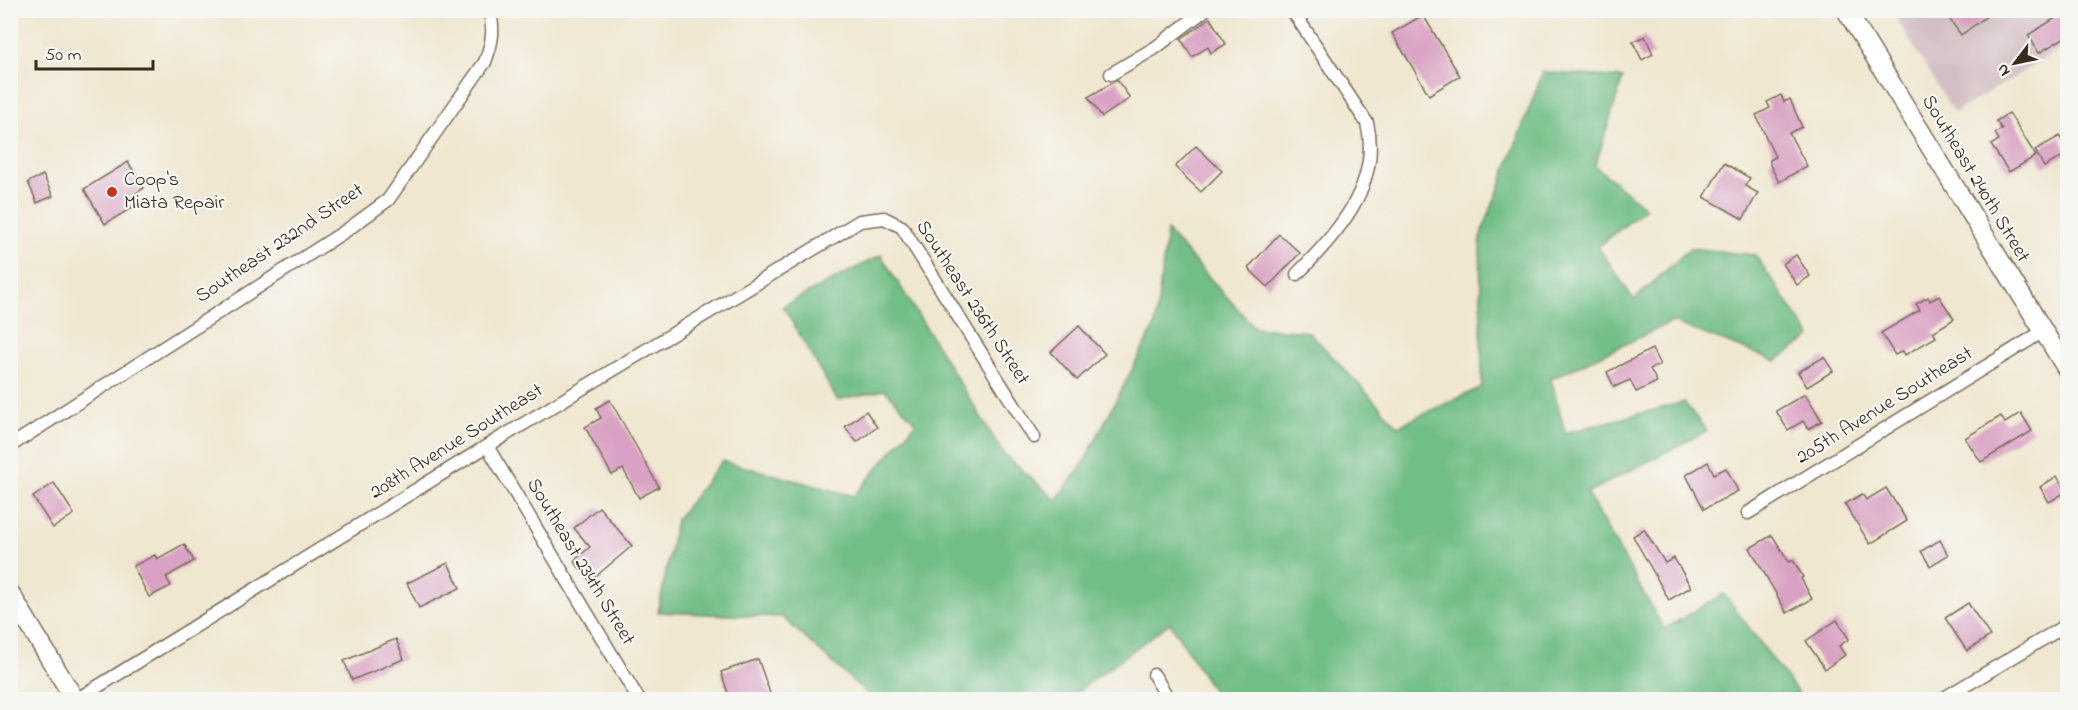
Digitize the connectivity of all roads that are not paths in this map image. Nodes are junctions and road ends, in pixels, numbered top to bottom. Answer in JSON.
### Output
{"nodes":[{"id":1,"x":489,"y":10,"type":"edge"},
{"id":2,"x":1205,"y":10,"type":"edge"},
{"id":3,"x":1292,"y":10,"type":"edge"},
{"id":4,"x":1846,"y":10,"type":"edge"},
{"id":5,"x":1111,"y":74,"type":"dead end"},
{"id":6,"x":860,"y":221,"type":"joint"},
{"id":7,"x":1298,"y":274,"type":"dead end"},
{"id":8,"x":2042,"y":332,"type":"junction"},
{"id":9,"x":2067,"y":371,"type":"edge"},
{"id":10,"x":1034,"y":437,"type":"dead end"},
{"id":11,"x":10,"y":446,"type":"edge"},
{"id":12,"x":487,"y":446,"type":"junction"},
{"id":13,"x":1748,"y":513,"type":"dead end"},
{"id":14,"x":10,"y":593,"type":"edge"},
{"id":15,"x":2067,"y":624,"type":"edge"},
{"id":16,"x":1154,"y":675,"type":"dead end"},
{"id":17,"x":76,"y":699,"type":"edge"},
{"id":18,"x":639,"y":699,"type":"edge"},
{"id":19,"x":1169,"y":699,"type":"edge"},
{"id":20,"x":1941,"y":699,"type":"edge"}],
"edges":[{"from":1,"to":11,"type":"street","name":"Southeast 232nd Street"},
{"from":2,"to":5,"type":"street"},
{"from":3,"to":7,"type":"street"},
{"from":4,"to":8,"type":"main road","name":"Southeast 240th Street"},
{"from":6,"to":10,"type":"street","name":"Southeast 236th Street"},
{"from":6,"to":12,"type":"street","name":"208th Avenue Southeast"},
{"from":8,"to":9,"type":"main road","name":"Southeast 240th Street"},
{"from":8,"to":13,"type":"street","name":"205th Avenue Southeast"},
{"from":12,"to":17,"type":"street","name":"208th Avenue Southeast"},
{"from":12,"to":18,"type":"street","name":"Southeast 234th Street"},
{"from":14,"to":17,"type":"main road"},
{"from":15,"to":20,"type":"street"},
{"from":16,"to":19,"type":"street"}]}
